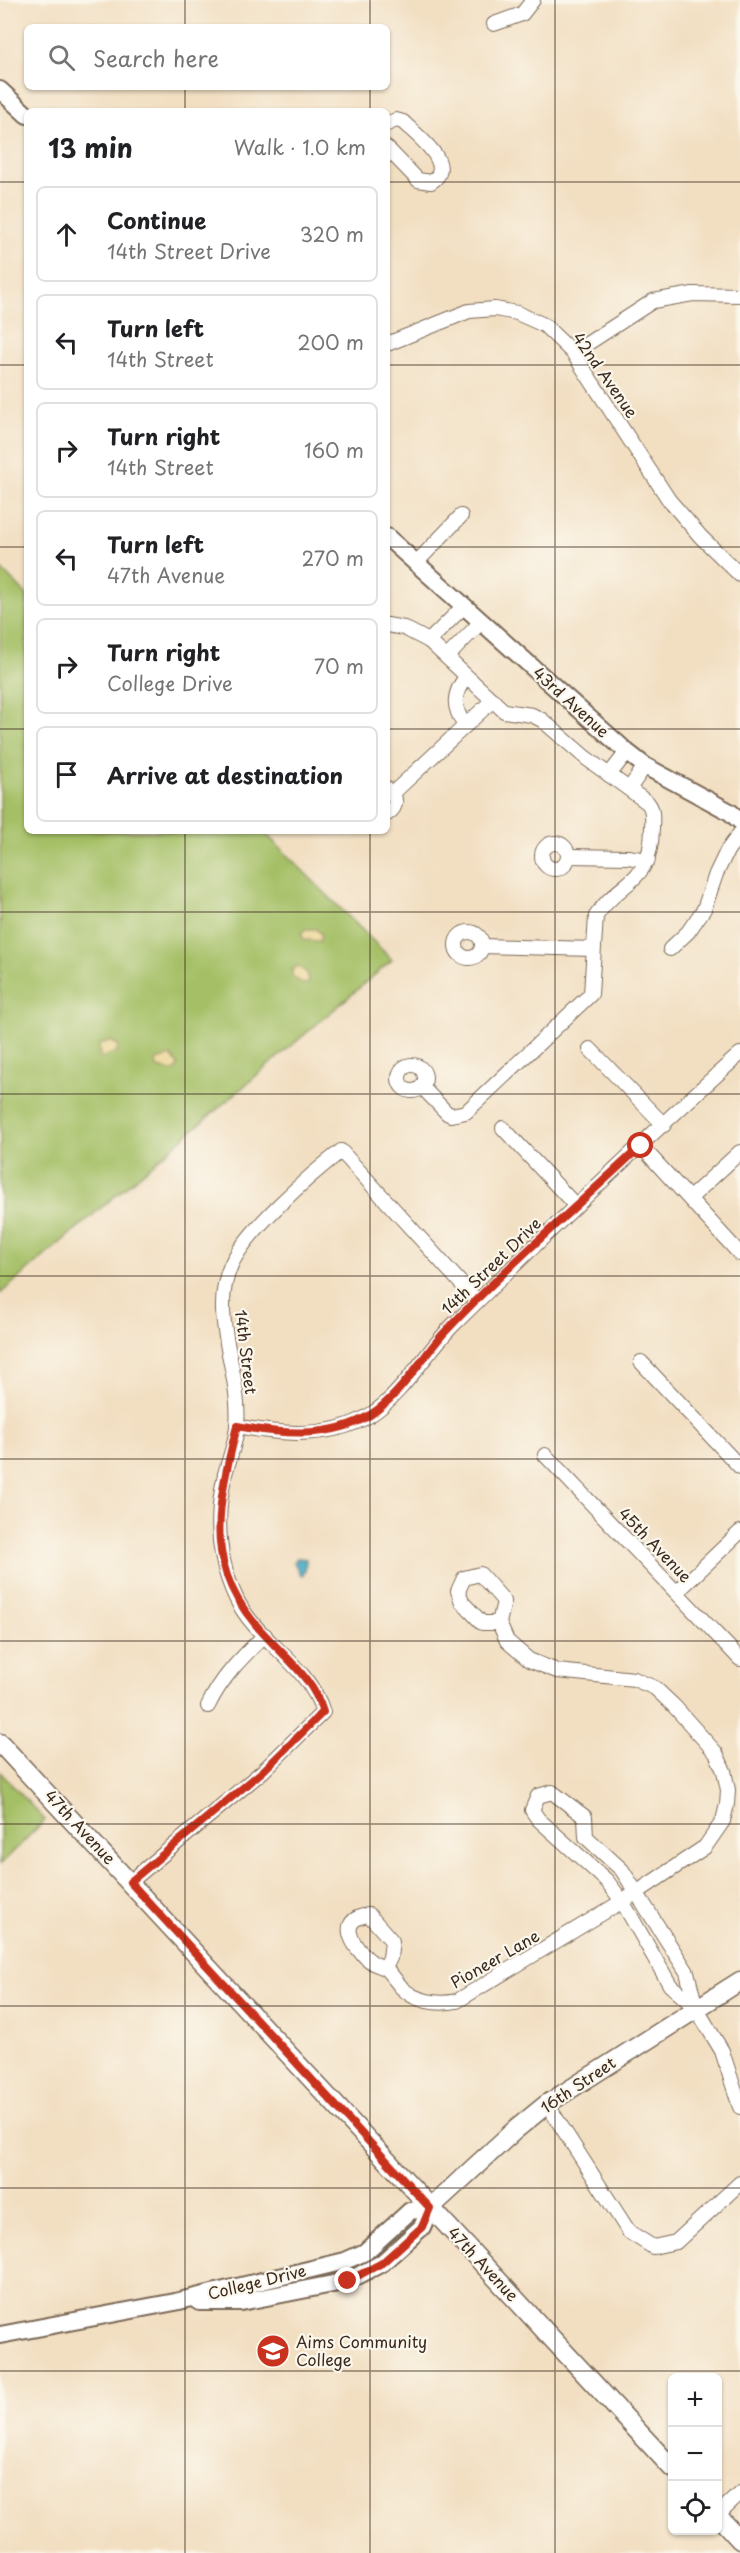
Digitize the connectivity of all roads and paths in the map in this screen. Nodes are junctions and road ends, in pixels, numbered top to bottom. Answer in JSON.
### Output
{"nodes":[{"id":1,"x":533,"y":0,"type":"edge"},
{"id":2,"x":494,"y":24,"type":"dead end"},
{"id":3,"x":0,"y":90,"type":"edge"},
{"id":4,"x":24,"y":112,"type":"edge"},
{"id":5,"x":390,"y":123,"type":"edge"},
{"id":6,"x":390,"y":151,"type":"edge"},
{"id":7,"x":740,"y":295,"type":"edge"},
{"id":8,"x":390,"y":343,"type":"edge"},
{"id":9,"x":573,"y":354,"type":"junction"},
{"id":10,"x":461,"y":516,"type":"dead end"},
{"id":11,"x":390,"y":540,"type":"edge"},
{"id":12,"x":416,"y":563,"type":"junction"},
{"id":13,"x":740,"y":575,"type":"edge"},
{"id":14,"x":464,"y":606,"type":"junction"},
{"id":15,"x":481,"y":622,"type":"junction"},
{"id":16,"x":390,"y":626,"type":"edge"},
{"id":17,"x":429,"y":641,"type":"junction"},
{"id":18,"x":447,"y":657,"type":"junction"},
{"id":19,"x":466,"y":677,"type":"junction"},
{"id":20,"x":493,"y":700,"type":"junction"},
{"id":21,"x":465,"y":726,"type":"junction"},
{"id":22,"x":627,"y":752,"type":"junction"},
{"id":23,"x":645,"y":766,"type":"junction"},
{"id":24,"x":609,"y":775,"type":"junction"},
{"id":25,"x":629,"y":789,"type":"junction"},
{"id":26,"x":390,"y":791,"type":"edge"},
{"id":27,"x":390,"y":811,"type":"edge"},
{"id":28,"x":740,"y":820,"type":"edge"},
{"id":29,"x":740,"y":833,"type":"edge"},
{"id":30,"x":568,"y":856,"type":"dead end"},
{"id":31,"x":648,"y":860,"type":"junction"},
{"id":32,"x":482,"y":946,"type":"dead end"},
{"id":33,"x":594,"y":949,"type":"junction"},
{"id":34,"x":670,"y":949,"type":"dead end"},
{"id":35,"x":590,"y":1049,"type":"dead end"},
{"id":36,"x":740,"y":1054,"type":"edge"},
{"id":37,"x":422,"y":1087,"type":"dead end"},
{"id":38,"x":664,"y":1125,"type":"junction"},
{"id":39,"x":503,"y":1128,"type":"dead end"},
{"id":40,"x":641,"y":1146,"type":"junction"},
{"id":41,"x":740,"y":1152,"type":"edge"},
{"id":42,"x":690,"y":1198,"type":"junction"},
{"id":43,"x":576,"y":1206,"type":"junction"},
{"id":44,"x":740,"y":1254,"type":"edge"},
{"id":45,"x":477,"y":1301,"type":"junction"},
{"id":46,"x":641,"y":1362,"type":"dead end"},
{"id":47,"x":237,"y":1426,"type":"junction"},
{"id":48,"x":545,"y":1455,"type":"dead end"},
{"id":49,"x":740,"y":1467,"type":"edge"},
{"id":50,"x":740,"y":1532,"type":"edge"},
{"id":51,"x":677,"y":1592,"type":"junction"},
{"id":52,"x":498,"y":1623,"type":"dead end"},
{"id":53,"x":265,"y":1635,"type":"junction"},
{"id":54,"x":740,"y":1659,"type":"edge"},
{"id":55,"x":208,"y":1706,"type":"dead end"},
{"id":56,"x":0,"y":1743,"type":"edge"},
{"id":57,"x":586,"y":1837,"type":"junction"},
{"id":58,"x":573,"y":1850,"type":"junction"},
{"id":59,"x":130,"y":1882,"type":"junction"},
{"id":60,"x":636,"y":1893,"type":"junction"},
{"id":61,"x":622,"y":1901,"type":"junction"},
{"id":62,"x":385,"y":1968,"type":"dead end"},
{"id":63,"x":740,"y":1981,"type":"edge"},
{"id":64,"x":696,"y":2008,"type":"junction"},
{"id":65,"x":547,"y":2104,"type":"junction"},
{"id":66,"x":740,"y":2107,"type":"edge"},
{"id":67,"x":740,"y":2184,"type":"edge"},
{"id":68,"x":430,"y":2208,"type":"junction"},
{"id":69,"x":0,"y":2335,"type":"edge"},
{"id":70,"x":668,"y":2464,"type":"edge"},
{"id":71,"x":740,"y":2493,"type":"edge"},
{"id":72,"x":722,"y":2510,"type":"edge"},
{"id":73,"x":722,"y":2520,"type":"edge"},
{"id":74,"x":740,"y":2540,"type":"edge"}],
"edges":[{"from":1,"to":2,"type":"street"},
{"from":3,"to":4,"type":"street"},
{"from":5,"to":6,"type":"street"},
{"from":7,"to":9,"type":"street"},
{"from":8,"to":9,"type":"street","name":"42nd Avenue"},
{"from":9,"to":13,"type":"street","name":"42nd Avenue"},
{"from":10,"to":12,"type":"street"},
{"from":11,"to":12,"type":"street","name":"43rd Avenue"},
{"from":12,"to":14,"type":"street","name":"43rd Avenue"},
{"from":14,"to":15,"type":"street","name":"43rd Avenue"},
{"from":14,"to":17,"type":"street"},
{"from":15,"to":18,"type":"street"},
{"from":15,"to":22,"type":"street","name":"43rd Avenue"},
{"from":16,"to":17,"type":"street"},
{"from":17,"to":18,"type":"street"},
{"from":18,"to":19,"type":"street"},
{"from":19,"to":20,"type":"street"},
{"from":19,"to":21,"type":"street"},
{"from":20,"to":21,"type":"street"},
{"from":20,"to":24,"type":"street"},
{"from":21,"to":26,"type":"street"},
{"from":22,"to":23,"type":"street","name":"43rd Avenue"},
{"from":22,"to":24,"type":"street"},
{"from":23,"to":25,"type":"street"},
{"from":23,"to":28,"type":"street","name":"43rd Avenue"},
{"from":24,"to":25,"type":"street"},
{"from":25,"to":31,"type":"street"},
{"from":26,"to":27,"type":"street"},
{"from":29,"to":34,"type":"street"},
{"from":30,"to":31,"type":"street"},
{"from":31,"to":33,"type":"street"},
{"from":32,"to":33,"type":"street"},
{"from":33,"to":37,"type":"street"},
{"from":35,"to":38,"type":"street"},
{"from":36,"to":38,"type":"street","name":"14th Street Drive"},
{"from":38,"to":40,"type":"street","name":"14th Street Drive"},
{"from":39,"to":43,"type":"street"},
{"from":40,"to":42,"type":"street"},
{"from":40,"to":43,"type":"street","name":"14th Street Drive"},
{"from":41,"to":42,"type":"street"},
{"from":42,"to":44,"type":"street"},
{"from":43,"to":45,"type":"street","name":"14th Street Drive"},
{"from":45,"to":47,"type":"street","name":"14th Street Drive"},
{"from":45,"to":47,"type":"street","name":"14th Street"},
{"from":46,"to":49,"type":"street"},
{"from":47,"to":53,"type":"street","name":"14th Street"},
{"from":48,"to":51,"type":"street","name":"45th Avenue"},
{"from":50,"to":51,"type":"street"},
{"from":51,"to":54,"type":"street","name":"45th Avenue"},
{"from":52,"to":60,"type":"street","name":"Pioneer Lane"},
{"from":53,"to":55,"type":"street"},
{"from":53,"to":59,"type":"street","name":"14th Street"},
{"from":56,"to":59,"type":"main road","name":"47th Avenue"},
{"from":57,"to":58,"type":"street"},
{"from":57,"to":58,"type":"street"},
{"from":57,"to":60,"type":"street"},
{"from":58,"to":61,"type":"street"},
{"from":59,"to":68,"type":"main road","name":"47th Avenue"},
{"from":60,"to":61,"type":"street","name":"Pioneer Lane"},
{"from":60,"to":64,"type":"street"},
{"from":61,"to":62,"type":"street","name":"Pioneer Lane"},
{"from":61,"to":64,"type":"street"},
{"from":63,"to":64,"type":"main road","name":"16th Street"},
{"from":64,"to":65,"type":"main road","name":"16th Street"},
{"from":64,"to":66,"type":"street"},
{"from":65,"to":67,"type":"street"},
{"from":65,"to":68,"type":"main road","name":"16th Street"},
{"from":68,"to":69,"type":"street","name":"College Drive"},
{"from":68,"to":70,"type":"main road","name":"47th Avenue"},
{"from":71,"to":72,"type":"street"},
{"from":73,"to":74,"type":"main road"}]}
